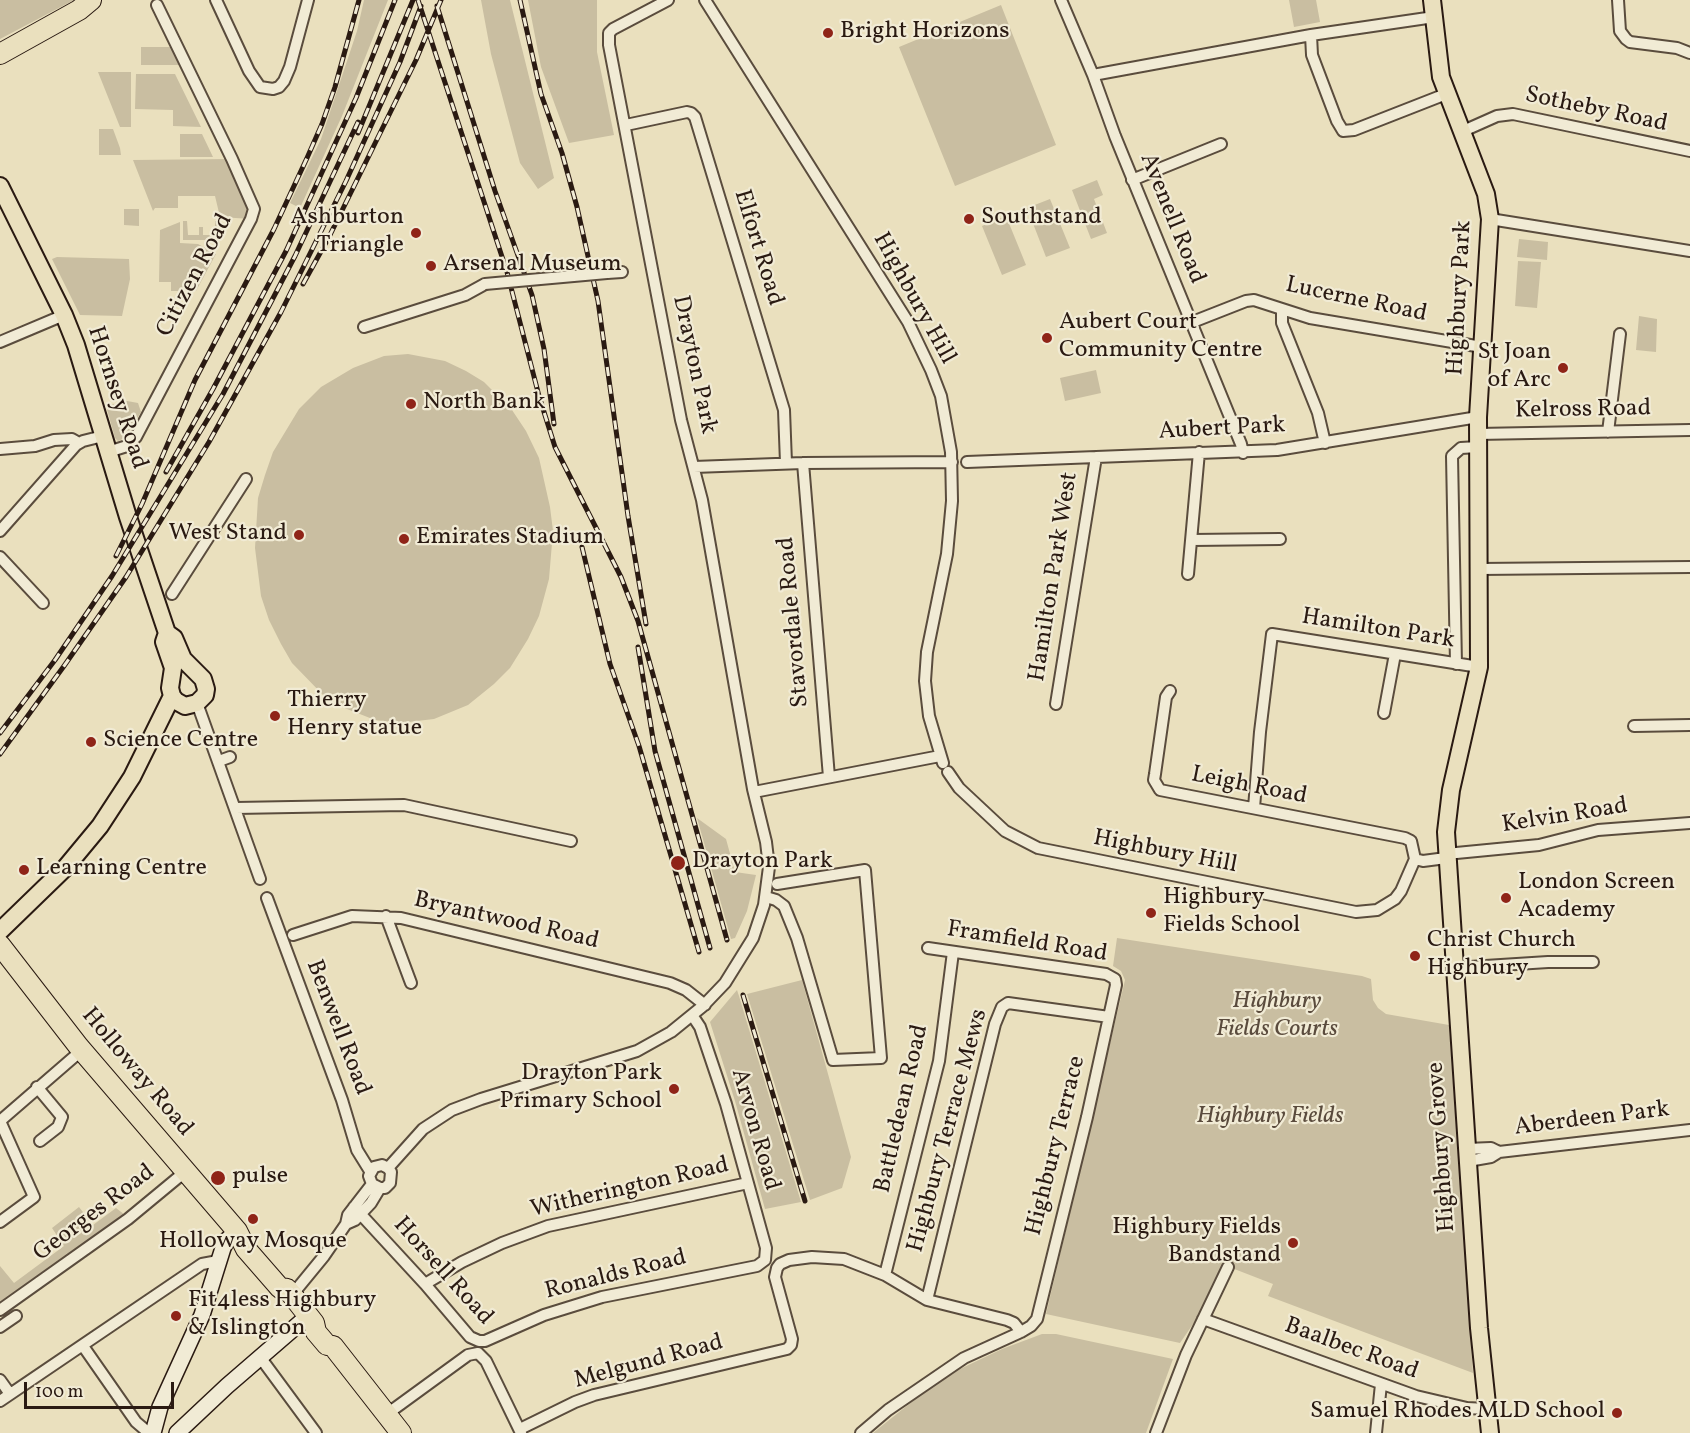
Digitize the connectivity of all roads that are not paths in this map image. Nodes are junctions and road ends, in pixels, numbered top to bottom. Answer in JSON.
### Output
{"nodes":[{"id":1,"x":91,"y":0,"type":"edge"},
{"id":2,"x":216,"y":0,"type":"edge"},
{"id":3,"x":308,"y":0,"type":"edge"},
{"id":4,"x":668,"y":0,"type":"edge"},
{"id":5,"x":705,"y":0,"type":"edge"},
{"id":6,"x":1061,"y":0,"type":"edge"},
{"id":7,"x":1432,"y":0,"type":"edge"},
{"id":8,"x":1618,"y":0,"type":"edge"},
{"id":9,"x":157,"y":5,"type":"dead end"},
{"id":10,"x":1434,"y":17,"type":"junction"},
{"id":11,"x":1311,"y":35,"type":"junction"},
{"id":12,"x":1690,"y":53,"type":"edge"},
{"id":13,"x":0,"y":54,"type":"edge"},
{"id":14,"x":1093,"y":75,"type":"junction"},
{"id":15,"x":1446,"y":94,"type":"junction"},
{"id":16,"x":626,"y":125,"type":"junction"},
{"id":17,"x":1461,"y":132,"type":"junction"},
{"id":18,"x":1221,"y":144,"type":"dead end"},
{"id":19,"x":1690,"y":151,"type":"edge"},
{"id":20,"x":1132,"y":180,"type":"junction"},
{"id":21,"x":0,"y":186,"type":"edge"},
{"id":22,"x":5,"y":207,"type":"edge"},
{"id":23,"x":1490,"y":219,"type":"junction"},
{"id":24,"x":1690,"y":252,"type":"edge"},
{"id":25,"x":622,"y":272,"type":"dead end"},
{"id":26,"x":1282,"y":309,"type":"junction"},
{"id":27,"x":64,"y":315,"type":"junction"},
{"id":28,"x":1190,"y":323,"type":"junction"},
{"id":29,"x":364,"y":327,"type":"dead end"},
{"id":30,"x":1620,"y":334,"type":"dead end"},
{"id":31,"x":0,"y":342,"type":"edge"},
{"id":32,"x":1482,"y":347,"type":"junction"},
{"id":33,"x":1690,"y":430,"type":"edge"},
{"id":34,"x":1608,"y":432,"type":"junction"},
{"id":35,"x":1478,"y":433,"type":"junction"},
{"id":36,"x":79,"y":443,"type":"junction"},
{"id":37,"x":1325,"y":443,"type":"junction"},
{"id":38,"x":105,"y":444,"type":"junction"},
{"id":39,"x":0,"y":449,"type":"edge"},
{"id":40,"x":1199,"y":452,"type":"junction"},
{"id":41,"x":1243,"y":453,"type":"junction"},
{"id":42,"x":1096,"y":457,"type":"junction"},
{"id":43,"x":952,"y":462,"type":"junction"},
{"id":44,"x":967,"y":462,"type":"dead end"},
{"id":45,"x":786,"y":463,"type":"junction"},
{"id":46,"x":803,"y":463,"type":"junction"},
{"id":47,"x":694,"y":467,"type":"junction"},
{"id":48,"x":246,"y":479,"type":"dead end"},
{"id":49,"x":0,"y":531,"type":"edge"},
{"id":50,"x":1280,"y":539,"type":"dead end"},
{"id":51,"x":1192,"y":540,"type":"junction"},
{"id":52,"x":0,"y":557,"type":"edge"},
{"id":53,"x":1690,"y":567,"type":"edge"},
{"id":54,"x":1479,"y":569,"type":"junction"},
{"id":55,"x":1188,"y":574,"type":"dead end"},
{"id":56,"x":172,"y":594,"type":"dead end"},
{"id":57,"x":43,"y":603,"type":"dead end"},
{"id":58,"x":166,"y":633,"type":"junction"},
{"id":59,"x":1395,"y":654,"type":"junction"},
{"id":60,"x":1456,"y":664,"type":"junction"},
{"id":61,"x":1479,"y":667,"type":"junction"},
{"id":62,"x":196,"y":672,"type":"junction"},
{"id":63,"x":172,"y":688,"type":"junction"},
{"id":64,"x":1170,"y":691,"type":"dead end"},
{"id":65,"x":197,"y":704,"type":"junction"},
{"id":66,"x":1056,"y":704,"type":"dead end"},
{"id":67,"x":1384,"y":713,"type":"dead end"},
{"id":68,"x":1690,"y":725,"type":"edge"},
{"id":69,"x":1634,"y":726,"type":"dead end"},
{"id":70,"x":230,"y":757,"type":"dead end"},
{"id":71,"x":219,"y":760,"type":"junction"},
{"id":72,"x":944,"y":763,"type":"junction"},
{"id":73,"x":829,"y":777,"type":"junction"},
{"id":74,"x":754,"y":792,"type":"junction"},
{"id":75,"x":236,"y":808,"type":"junction"},
{"id":76,"x":1254,"y":808,"type":"junction"},
{"id":77,"x":1690,"y":824,"type":"edge"},
{"id":78,"x":570,"y":841,"type":"dead end"},
{"id":79,"x":1446,"y":856,"type":"junction"},
{"id":80,"x":1415,"y":860,"type":"junction"},
{"id":81,"x":260,"y":879,"type":"dead end"},
{"id":82,"x":777,"y":884,"type":"dead end"},
{"id":83,"x":766,"y":897,"type":"junction"},
{"id":84,"x":267,"y":898,"type":"dead end"},
{"id":85,"x":386,"y":916,"type":"junction"},
{"id":86,"x":0,"y":931,"type":"edge"},
{"id":87,"x":293,"y":935,"type":"dead end"},
{"id":88,"x":0,"y":945,"type":"edge"},
{"id":89,"x":928,"y":948,"type":"dead end"},
{"id":90,"x":953,"y":952,"type":"junction"},
{"id":91,"x":1593,"y":962,"type":"dead end"},
{"id":92,"x":1454,"y":968,"type":"junction"},
{"id":93,"x":1116,"y":982,"type":"joint"},
{"id":94,"x":411,"y":983,"type":"dead end"},
{"id":95,"x":705,"y":1005,"type":"junction"},
{"id":96,"x":693,"y":1015,"type":"junction"},
{"id":97,"x":1109,"y":1017,"type":"junction"},
{"id":98,"x":82,"y":1050,"type":"junction"},
{"id":99,"x":38,"y":1087,"type":"junction"},
{"id":100,"x":0,"y":1121,"type":"edge"},
{"id":101,"x":1690,"y":1131,"type":"edge"},
{"id":102,"x":40,"y":1140,"type":"dead end"},
{"id":103,"x":1467,"y":1155,"type":"junction"},
{"id":104,"x":388,"y":1168,"type":"junction"},
{"id":105,"x":370,"y":1171,"type":"junction"},
{"id":106,"x":186,"y":1172,"type":"junction"},
{"id":107,"x":748,"y":1183,"type":"junction"},
{"id":108,"x":376,"y":1186,"type":"junction"},
{"id":109,"x":357,"y":1210,"type":"junction"},
{"id":110,"x":0,"y":1222,"type":"edge"},
{"id":111,"x":237,"y":1231,"type":"junction"},
{"id":112,"x":765,"y":1260,"type":"joint"},
{"id":113,"x":219,"y":1261,"type":"junction"},
{"id":114,"x":1228,"y":1267,"type":"dead end"},
{"id":115,"x":885,"y":1275,"type":"junction"},
{"id":116,"x":425,"y":1284,"type":"junction"},
{"id":117,"x":290,"y":1292,"type":"junction"},
{"id":118,"x":927,"y":1300,"type":"junction"},
{"id":119,"x":0,"y":1310,"type":"edge"},
{"id":120,"x":16,"y":1316,"type":"dead end"},
{"id":121,"x":311,"y":1319,"type":"junction"},
{"id":122,"x":1203,"y":1319,"type":"junction"},
{"id":123,"x":0,"y":1327,"type":"edge"},
{"id":124,"x":1021,"y":1332,"type":"junction"},
{"id":125,"x":479,"y":1341,"type":"junction"},
{"id":126,"x":83,"y":1346,"type":"junction"},
{"id":127,"x":478,"y":1353,"type":"junction"},
{"id":128,"x":260,"y":1357,"type":"junction"},
{"id":129,"x":0,"y":1380,"type":"edge"},
{"id":130,"x":1381,"y":1384,"type":"junction"},
{"id":131,"x":13,"y":1392,"type":"junction"},
{"id":132,"x":0,"y":1401,"type":"edge"},
{"id":133,"x":1487,"y":1409,"type":"junction"},
{"id":134,"x":387,"y":1414,"type":"junction"},
{"id":135,"x":520,"y":1431,"type":"edge"},
{"id":136,"x":151,"y":1433,"type":"edge"},
{"id":137,"x":177,"y":1433,"type":"edge"},
{"id":138,"x":316,"y":1433,"type":"edge"},
{"id":139,"x":401,"y":1433,"type":"edge"},
{"id":140,"x":861,"y":1433,"type":"edge"},
{"id":141,"x":1156,"y":1433,"type":"edge"},
{"id":142,"x":1376,"y":1433,"type":"edge"},
{"id":143,"x":1490,"y":1433,"type":"edge"}],
"edges":[{"from":1,"to":13,"type":"highway"},
{"from":2,"to":3,"type":"street"},
{"from":4,"to":16,"type":"street","name":"Drayton Park"},
{"from":5,"to":43,"type":"street","name":"Highbury Hill"},
{"from":6,"to":14,"type":"street","name":"Avenell Road"},
{"from":7,"to":10,"type":"main road","name":"Highbury Park"},
{"from":8,"to":12,"type":"street"},
{"from":9,"to":38,"type":"street","name":"Citizen Road"},
{"from":10,"to":11,"type":"street"},
{"from":10,"to":15,"type":"main road","name":"Highbury Park"},
{"from":11,"to":14,"type":"street"},
{"from":11,"to":15,"type":"street"},
{"from":14,"to":20,"type":"street","name":"Avenell Road"},
{"from":15,"to":17,"type":"main road","name":"Highbury Park"},
{"from":16,"to":45,"type":"street","name":"Elfort Road"},
{"from":16,"to":47,"type":"street","name":"Drayton Park"},
{"from":17,"to":19,"type":"street","name":"Sotheby Road"},
{"from":17,"to":23,"type":"main road","name":"Highbury Park"},
{"from":18,"to":20,"type":"street"},
{"from":20,"to":28,"type":"street","name":"Avenell Road"},
{"from":21,"to":22,"type":"main road","name":"Hornsey Road"},
{"from":22,"to":27,"type":"main road","name":"Hornsey Road"},
{"from":23,"to":24,"type":"street"},
{"from":23,"to":32,"type":"main road","name":"Highbury Park"},
{"from":25,"to":29,"type":"street","bridge":true},
{"from":26,"to":28,"type":"street","name":"Lucerne Road"},
{"from":26,"to":32,"type":"street","name":"Lucerne Road"},
{"from":26,"to":37,"type":"street"},
{"from":27,"to":31,"type":"street"},
{"from":27,"to":38,"type":"main road","name":"Hornsey Road"},
{"from":28,"to":41,"type":"street","name":"Avenell Road"},
{"from":30,"to":34,"type":"street"},
{"from":32,"to":35,"type":"main road","name":"Highbury Park"},
{"from":33,"to":34,"type":"street","name":"Kelross Road"},
{"from":34,"to":35,"type":"street","name":"Kelross Road"},
{"from":35,"to":37,"type":"street","name":"Aubert Park"},
{"from":35,"to":54,"type":"main road","name":"Highbury Park"},
{"from":35,"to":60,"type":"street"},
{"from":36,"to":38,"type":"street"},
{"from":36,"to":39,"type":"street"},
{"from":36,"to":49,"type":"street"},
{"from":37,"to":41,"type":"street","name":"Aubert Park"},
{"from":38,"to":58,"type":"main road","name":"Hornsey Road"},
{"from":40,"to":41,"type":"street","name":"Aubert Park"},
{"from":40,"to":42,"type":"street","name":"Aubert Park"},
{"from":40,"to":51,"type":"street"},
{"from":42,"to":44,"type":"street","name":"Aubert Park"},
{"from":42,"to":66,"type":"street","name":"Hamilton Park West"},
{"from":43,"to":46,"type":"street"},
{"from":43,"to":72,"type":"street","name":"Highbury Hill"},
{"from":45,"to":46,"type":"street"},
{"from":45,"to":47,"type":"street"},
{"from":46,"to":73,"type":"street","name":"Stavordale Road"},
{"from":47,"to":74,"type":"street","name":"Drayton Park"},
{"from":48,"to":56,"type":"street"},
{"from":50,"to":51,"type":"street"},
{"from":51,"to":55,"type":"street"},
{"from":52,"to":57,"type":"street"},
{"from":53,"to":54,"type":"street"},
{"from":54,"to":61,"type":"main road","name":"Highbury Park"},
{"from":58,"to":62,"type":"main road","name":"Hornsey Road"},
{"from":58,"to":63,"type":"main road","name":"Hornsey Road"},
{"from":59,"to":60,"type":"street","name":"Hamilton Park"},
{"from":59,"to":67,"type":"street"},
{"from":59,"to":76,"type":"street","name":"Hamilton Park"},
{"from":60,"to":61,"type":"street","name":"Hamilton Park"},
{"from":61,"to":79,"type":"main road","name":"Highbury Park"},
{"from":62,"to":63,"type":"main road"},
{"from":62,"to":65,"type":"main road","name":"Hornsey Road"},
{"from":63,"to":65,"type":"main road"},
{"from":63,"to":86,"type":"main road"},
{"from":64,"to":76,"type":"street","name":"Leigh Road"},
{"from":65,"to":71,"type":"street"},
{"from":68,"to":69,"type":"street"},
{"from":70,"to":71,"type":"street"},
{"from":71,"to":75,"type":"street"},
{"from":72,"to":73,"type":"street"},
{"from":72,"to":80,"type":"street","name":"Highbury Hill"},
{"from":73,"to":74,"type":"street"},
{"from":74,"to":83,"type":"street","name":"Drayton Park"},
{"from":75,"to":78,"type":"street"},
{"from":75,"to":81,"type":"street"},
{"from":76,"to":80,"type":"street","name":"Leigh Road"},
{"from":77,"to":79,"type":"street","name":"Kelvin Road"},
{"from":79,"to":80,"type":"street"},
{"from":79,"to":92,"type":"main road","name":"Highbury Grove"},
{"from":82,"to":83,"type":"street"},
{"from":83,"to":95,"type":"street","name":"Drayton Park"},
{"from":84,"to":105,"type":"street","name":"Benwell Road"},
{"from":85,"to":87,"type":"street","name":"Bryantwood Road"},
{"from":85,"to":94,"type":"street"},
{"from":85,"to":95,"type":"street","name":"Bryantwood Road"},
{"from":88,"to":98,"type":"highway","name":"Holloway Road"},
{"from":89,"to":90,"type":"street","name":"Framfield Road"},
{"from":90,"to":93,"type":"street","name":"Framfield Road"},
{"from":90,"to":115,"type":"street","name":"Battledean Road"},
{"from":91,"to":92,"type":"street"},
{"from":92,"to":103,"type":"main road","name":"Highbury Grove"},
{"from":93,"to":97,"type":"street","name":"Highbury Terrace"},
{"from":95,"to":96,"type":"street","name":"Drayton Park"},
{"from":96,"to":104,"type":"street","name":"Drayton Park"},
{"from":96,"to":107,"type":"street","name":"Arvon Road"},
{"from":97,"to":118,"type":"street","name":"Highbury Terrace Mews"},
{"from":97,"to":124,"type":"street","name":"Highbury Terrace"},
{"from":98,"to":99,"type":"street"},
{"from":98,"to":106,"type":"highway","name":"Holloway Road"},
{"from":99,"to":100,"type":"street"},
{"from":99,"to":102,"type":"street"},
{"from":100,"to":110,"type":"street"},
{"from":101,"to":103,"type":"street","name":"Aberdeen Park"},
{"from":103,"to":133,"type":"main road","name":"Highbury Grove"},
{"from":104,"to":105,"type":"street"},
{"from":104,"to":108,"type":"street","name":"Drayton Park"},
{"from":105,"to":108,"type":"street"},
{"from":106,"to":111,"type":"highway","name":"Holloway Road"},
{"from":106,"to":119,"type":"street","name":"Georges Road"},
{"from":107,"to":112,"type":"street","name":"Arvon Road"},
{"from":107,"to":116,"type":"street","name":"Witherington Road"},
{"from":108,"to":109,"type":"street","name":"Drayton Park"},
{"from":109,"to":116,"type":"street","name":"Horsell Road"},
{"from":109,"to":117,"type":"street","name":"Drayton Park"},
{"from":111,"to":113,"type":"main road"},
{"from":111,"to":117,"type":"highway","name":"Holloway Road"},
{"from":112,"to":125,"type":"street","name":"Ronalds Road"},
{"from":113,"to":126,"type":"street"},
{"from":113,"to":136,"type":"main road"},
{"from":114,"to":122,"type":"street"},
{"from":115,"to":118,"type":"street"},
{"from":115,"to":135,"type":"street","name":"Melgund Road"},
{"from":116,"to":125,"type":"street","name":"Horsell Road"},
{"from":117,"to":121,"type":"highway","name":"Holloway Road"},
{"from":118,"to":124,"type":"street"},
{"from":120,"to":123,"type":"street"},
{"from":121,"to":128,"type":"main road"},
{"from":121,"to":134,"type":"highway","name":"Holloway Road"},
{"from":122,"to":130,"type":"street","name":"Baalbec Road"},
{"from":122,"to":141,"type":"street"},
{"from":124,"to":140,"type":"street"},
{"from":125,"to":127,"type":"street","name":"Horsell Road"},
{"from":126,"to":131,"type":"street"},
{"from":126,"to":136,"type":"street"},
{"from":127,"to":134,"type":"street"},
{"from":127,"to":135,"type":"street","name":"Horsell Road"},
{"from":128,"to":137,"type":"main road"},
{"from":128,"to":138,"type":"street"},
{"from":129,"to":131,"type":"street"},
{"from":130,"to":133,"type":"street","name":"Baalbec Road"},
{"from":130,"to":142,"type":"street"},
{"from":131,"to":132,"type":"street"},
{"from":133,"to":143,"type":"main road","name":"Highbury Grove"},
{"from":134,"to":139,"type":"highway","name":"Holloway Road"}]}
